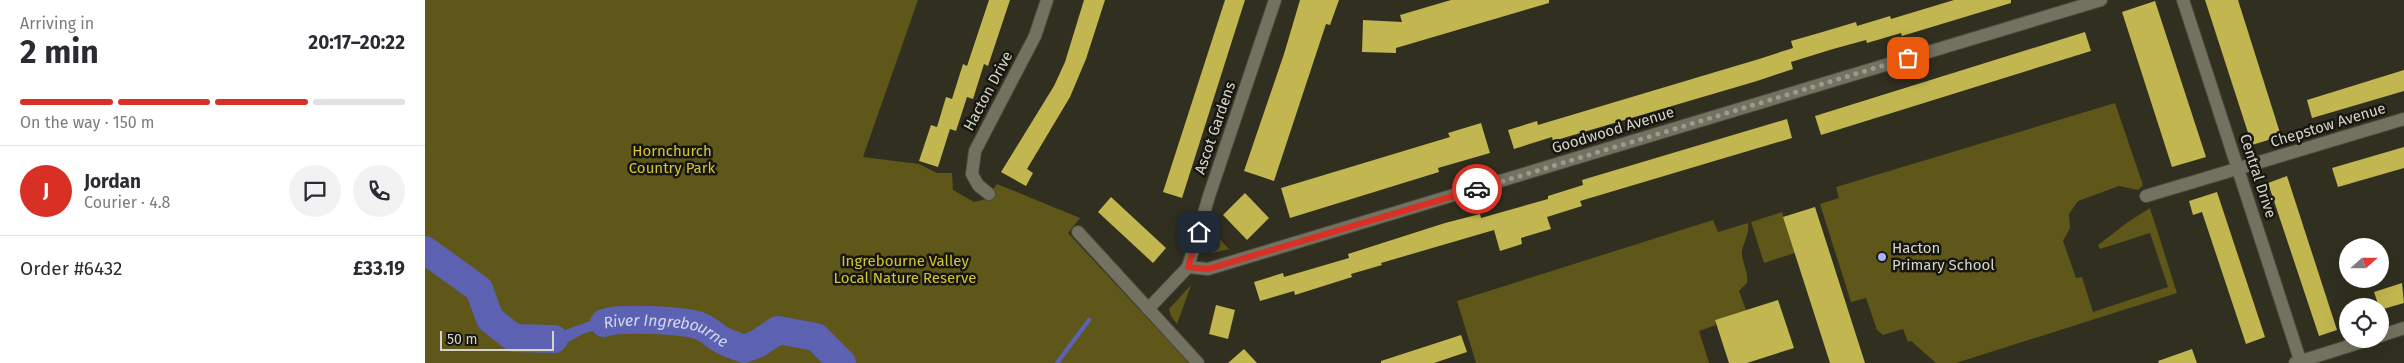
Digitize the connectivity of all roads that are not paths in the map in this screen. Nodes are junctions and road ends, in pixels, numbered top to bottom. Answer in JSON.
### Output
{"nodes":[{"id":1,"x":1047,"y":0,"type":"edge"},
{"id":2,"x":1275,"y":0,"type":"edge"},
{"id":3,"x":2101,"y":0,"type":"edge"},
{"id":4,"x":2183,"y":0,"type":"edge"},
{"id":5,"x":2404,"y":119,"type":"edge"},
{"id":6,"x":2239,"y":170,"type":"junction"},
{"id":7,"x":989,"y":194,"type":"dead end"},
{"id":8,"x":2146,"y":196,"type":"dead end"},
{"id":9,"x":1078,"y":232,"type":"dead end"},
{"id":10,"x":1188,"y":267,"type":"junction"},
{"id":11,"x":1148,"y":309,"type":"junction"},
{"id":12,"x":2404,"y":328,"type":"edge"},
{"id":13,"x":2389,"y":333,"type":"edge"},
{"id":14,"x":2343,"y":348,"type":"edge"},
{"id":15,"x":2299,"y":362,"type":"edge"},
{"id":16,"x":1198,"y":363,"type":"edge"}],
"edges":[{"from":1,"to":7,"type":"street","name":"Hacton Drive"},
{"from":2,"to":10,"type":"street","name":"Ascot Gardens"},
{"from":3,"to":10,"type":"street","name":"Goodwood Avenue"},
{"from":4,"to":6,"type":"street","name":"Central Drive"},
{"from":5,"to":6,"type":"street","name":"Chepstow Avenue"},
{"from":6,"to":8,"type":"street","name":"Chepstow Avenue"},
{"from":6,"to":15,"type":"street","name":"Central Drive"},
{"from":9,"to":11,"type":"street"},
{"from":10,"to":11,"type":"street"},
{"from":11,"to":16,"type":"street"},
{"from":12,"to":13,"type":"street"},
{"from":14,"to":15,"type":"street"}]}
